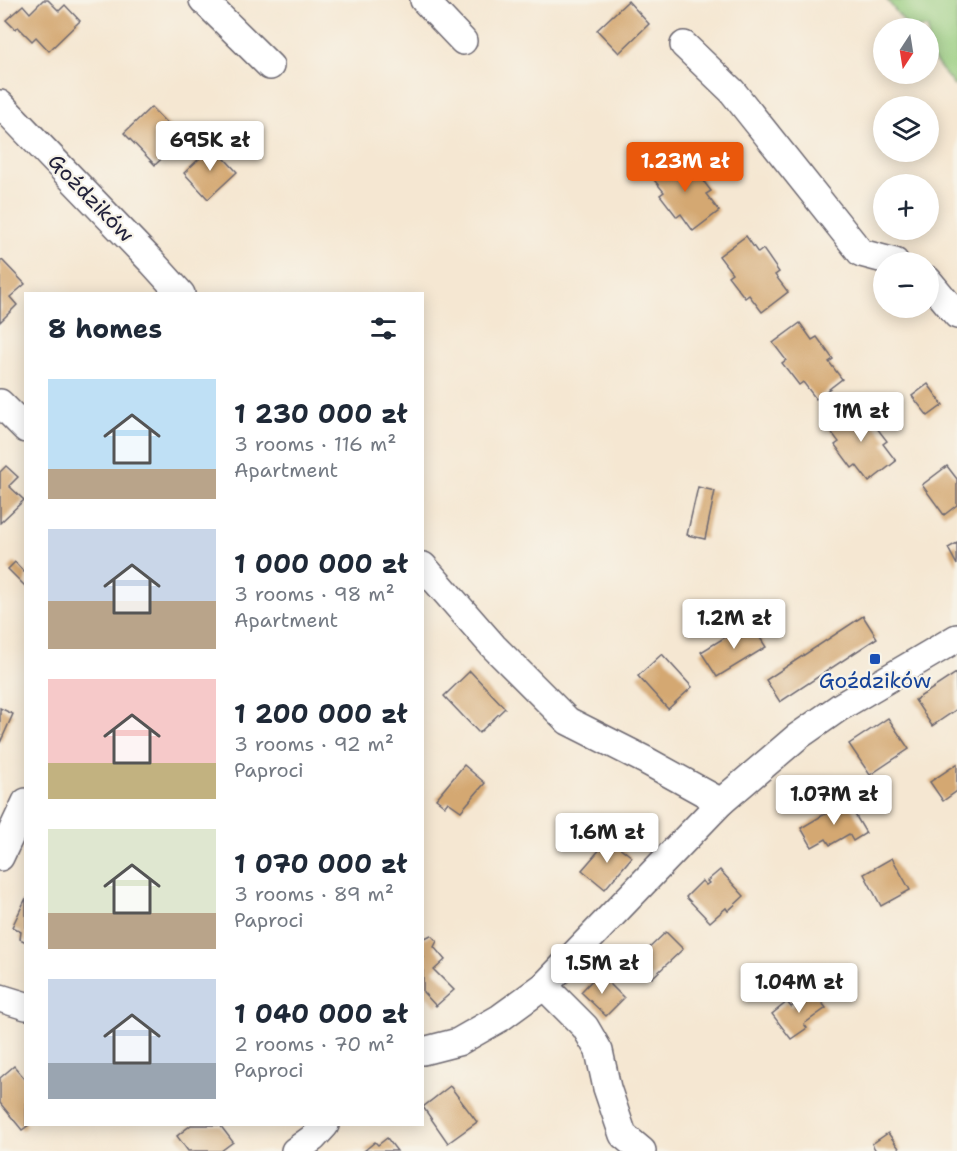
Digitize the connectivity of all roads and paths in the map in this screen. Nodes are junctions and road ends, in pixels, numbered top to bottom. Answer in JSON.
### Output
{"nodes":[{"id":1,"x":203,"y":0,"type":"edge"},
{"id":2,"x":424,"y":0,"type":"edge"},
{"id":3,"x":463,"y":41,"type":"dead end"},
{"id":4,"x":684,"y":45,"type":"dead end"},
{"id":5,"x":270,"y":66,"type":"dead end"},
{"id":6,"x":0,"y":104,"type":"edge"},
{"id":7,"x":873,"y":256,"type":"edge"},
{"id":8,"x":179,"y":292,"type":"edge"},
{"id":9,"x":939,"y":293,"type":"edge"},
{"id":10,"x":957,"y":315,"type":"edge"},
{"id":11,"x":0,"y":402,"type":"edge"},
{"id":12,"x":24,"y":427,"type":"edge"},
{"id":13,"x":424,"y":568,"type":"edge"},
{"id":14,"x":957,"y":638,"type":"edge"},
{"id":15,"x":721,"y":802,"type":"junction"},
{"id":16,"x":24,"y":806,"type":"edge"},
{"id":17,"x":0,"y":857,"type":"edge"},
{"id":18,"x":544,"y":986,"type":"junction"},
{"id":19,"x":0,"y":998,"type":"edge"},
{"id":20,"x":24,"y":1005,"type":"edge"},
{"id":21,"x":424,"y":1051,"type":"edge"},
{"id":22,"x":324,"y":1126,"type":"edge"},
{"id":23,"x":296,"y":1151,"type":"edge"},
{"id":24,"x":642,"y":1151,"type":"edge"}],
"edges":[{"from":1,"to":5,"type":"street"},
{"from":2,"to":3,"type":"street"},
{"from":4,"to":7,"type":"street"},
{"from":6,"to":8,"type":"street","name":"Goździków"},
{"from":9,"to":10,"type":"street"},
{"from":11,"to":12,"type":"street"},
{"from":13,"to":15,"type":"street"},
{"from":14,"to":15,"type":"street"},
{"from":15,"to":18,"type":"street"},
{"from":16,"to":17,"type":"street"},
{"from":18,"to":21,"type":"street"},
{"from":18,"to":24,"type":"street"},
{"from":19,"to":20,"type":"street"},
{"from":22,"to":23,"type":"street"}]}
